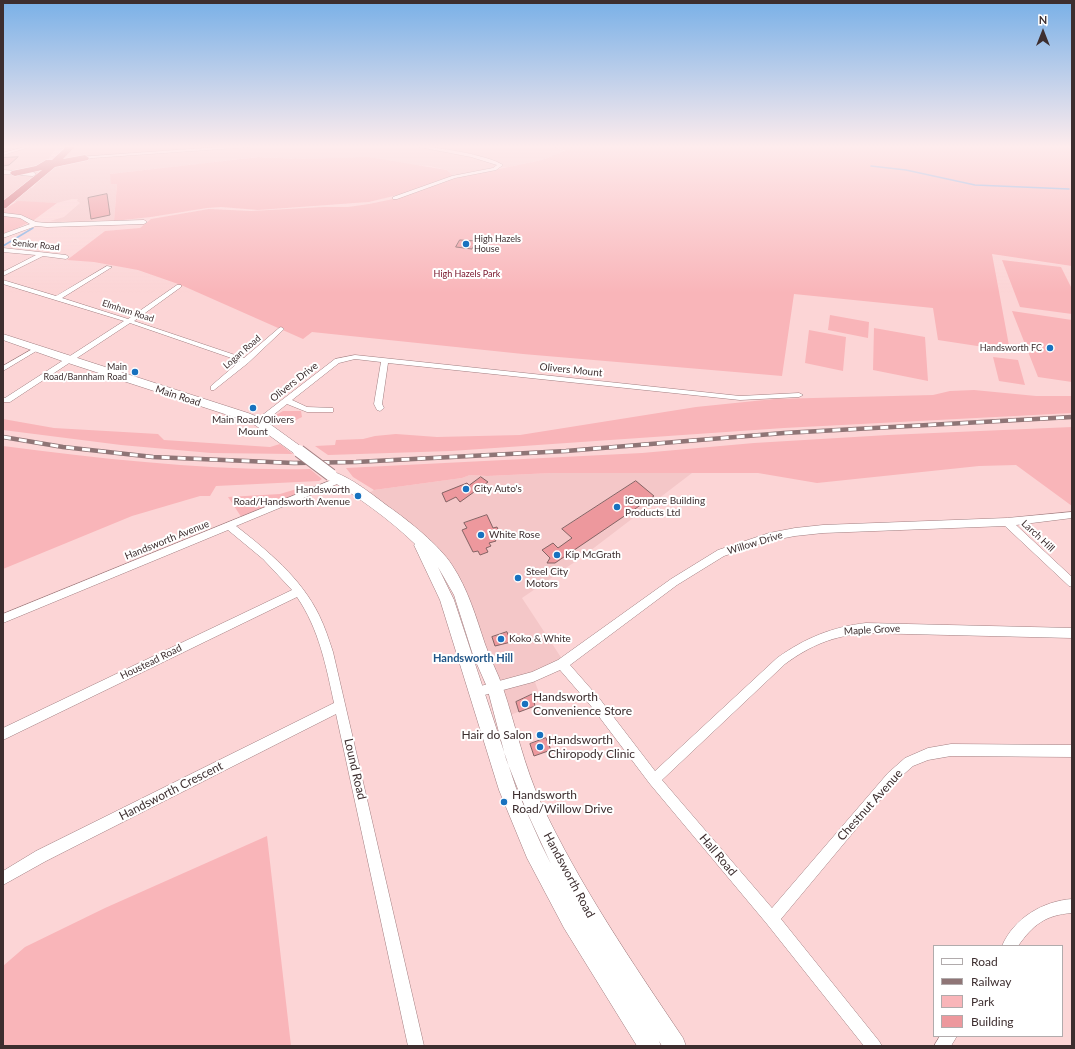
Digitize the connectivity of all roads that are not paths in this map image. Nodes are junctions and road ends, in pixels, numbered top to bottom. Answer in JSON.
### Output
{"nodes":[{"id":1,"x":18,"y":195,"type":"edge"},
{"id":2,"x":404,"y":195,"type":"edge"},
{"id":3,"x":395,"y":198,"type":"dead end"},
{"id":4,"x":4,"y":211,"type":"edge"},
{"id":5,"x":144,"y":222,"type":"dead end"},
{"id":6,"x":35,"y":224,"type":"junction"},
{"id":7,"x":3,"y":236,"type":"edge"},
{"id":8,"x":3,"y":250,"type":"edge"},
{"id":9,"x":41,"y":255,"type":"junction"},
{"id":10,"x":66,"y":257,"type":"dead end"},
{"id":11,"x":109,"y":267,"type":"dead end"},
{"id":12,"x":3,"y":274,"type":"edge"},
{"id":13,"x":3,"y":282,"type":"edge"},
{"id":14,"x":178,"y":286,"type":"dead end"},
{"id":15,"x":58,"y":298,"type":"junction"},
{"id":16,"x":130,"y":321,"type":"junction"},
{"id":17,"x":281,"y":329,"type":"dead end"},
{"id":18,"x":3,"y":337,"type":"edge"},
{"id":19,"x":36,"y":349,"type":"junction"},
{"id":20,"x":342,"y":359,"type":"joint"},
{"id":21,"x":69,"y":360,"type":"junction"},
{"id":22,"x":385,"y":360,"type":"junction"},
{"id":23,"x":246,"y":361,"type":"junction"},
{"id":24,"x":3,"y":369,"type":"edge"},
{"id":25,"x":214,"y":388,"type":"dead end"},
{"id":26,"x":799,"y":395,"type":"dead end"},
{"id":27,"x":3,"y":400,"type":"edge"},
{"id":28,"x":287,"y":401,"type":"junction"},
{"id":29,"x":380,"y":408,"type":"dead end"},
{"id":30,"x":330,"y":410,"type":"dead end"},
{"id":31,"x":259,"y":422,"type":"junction"},
{"id":32,"x":335,"y":478,"type":"junction"},
{"id":33,"x":1072,"y":515,"type":"edge"},
{"id":34,"x":1007,"y":522,"type":"junction"},
{"id":35,"x":229,"y":526,"type":"junction"},
{"id":36,"x":420,"y":541,"type":"junction"},
{"id":37,"x":1072,"y":583,"type":"edge"},
{"id":38,"x":299,"y":591,"type":"junction"},
{"id":39,"x":3,"y":619,"type":"edge"},
{"id":40,"x":1072,"y":633,"type":"edge"},
{"id":41,"x":562,"y":664,"type":"junction"},
{"id":42,"x":494,"y":687,"type":"junction"},
{"id":43,"x":477,"y":692,"type":"junction"},
{"id":44,"x":340,"y":706,"type":"junction"},
{"id":45,"x":3,"y":734,"type":"edge"},
{"id":46,"x":1072,"y":751,"type":"edge"},
{"id":47,"x":654,"y":780,"type":"junction"},
{"id":48,"x":3,"y":878,"type":"edge"},
{"id":49,"x":1072,"y":906,"type":"edge"},
{"id":50,"x":772,"y":919,"type":"junction"},
{"id":51,"x":1010,"y":945,"type":"edge"},
{"id":52,"x":947,"y":1037,"type":"edge"},
{"id":53,"x":416,"y":1046,"type":"edge"},
{"id":54,"x":650,"y":1046,"type":"edge"},
{"id":55,"x":675,"y":1046,"type":"edge"},
{"id":56,"x":874,"y":1046,"type":"edge"},
{"id":57,"x":942,"y":1046,"type":"edge"}],
"edges":[{"from":1,"to":4,"type":"highway"},
{"from":2,"to":3,"type":"street"},
{"from":4,"to":6,"type":"street"},
{"from":5,"to":6,"type":"street"},
{"from":6,"to":7,"type":"street"},
{"from":8,"to":9,"type":"street","name":"Senior Road"},
{"from":9,"to":10,"type":"street","name":"Senior Road"},
{"from":9,"to":12,"type":"street"},
{"from":11,"to":15,"type":"street"},
{"from":13,"to":15,"type":"street","name":"Elmham Road"},
{"from":14,"to":16,"type":"street"},
{"from":15,"to":16,"type":"street","name":"Elmham Road"},
{"from":16,"to":21,"type":"street"},
{"from":16,"to":23,"type":"street","name":"Elmham Road"},
{"from":17,"to":23,"type":"street","name":"Logan Road"},
{"from":18,"to":19,"type":"main road","name":"Main Road"},
{"from":19,"to":21,"type":"main road","name":"Main Road"},
{"from":19,"to":24,"type":"street"},
{"from":20,"to":22,"type":"street","name":"Olivers Mount"},
{"from":20,"to":28,"type":"street","name":"Olivers Drive"},
{"from":21,"to":27,"type":"street"},
{"from":21,"to":31,"type":"main road","name":"Main Road"},
{"from":22,"to":26,"type":"street","name":"Olivers Mount"},
{"from":22,"to":29,"type":"street"},
{"from":23,"to":25,"type":"street","name":"Logan Road"},
{"from":28,"to":30,"type":"street"},
{"from":28,"to":31,"type":"street","name":"Olivers Drive"},
{"from":31,"to":32,"type":"main road","name":"Main Road","bridge":true},
{"from":32,"to":35,"type":"street","name":"Handsworth Avenue"},
{"from":32,"to":36,"type":"main road","name":"Handsworth Road"},
{"from":33,"to":34,"type":"street","name":"Willow Drive"},
{"from":34,"to":37,"type":"street","name":"Larch Hill"},
{"from":34,"to":41,"type":"street","name":"Willow Drive"},
{"from":35,"to":38,"type":"street","name":"Lound Road"},
{"from":35,"to":39,"type":"street","name":"Handsworth Avenue"},
{"from":36,"to":42,"type":"main road","name":"Handsworth Road"},
{"from":36,"to":43,"type":"main road","name":"Handsworth Road"},
{"from":38,"to":44,"type":"street","name":"Lound Road"},
{"from":38,"to":45,"type":"street","name":"Houstead Road"},
{"from":40,"to":47,"type":"street","name":"Maple Grove"},
{"from":41,"to":42,"type":"street","name":"Willow Drive"},
{"from":41,"to":47,"type":"street","name":"Hall Road"},
{"from":42,"to":43,"type":"street","name":"Willow Drive"},
{"from":42,"to":55,"type":"main road","name":"Handsworth Road"},
{"from":43,"to":54,"type":"main road","name":"Handsworth Road"},
{"from":44,"to":48,"type":"street","name":"Handsworth Crescent"},
{"from":44,"to":53,"type":"street","name":"Lound Road"},
{"from":46,"to":50,"type":"street","name":"Chestnut Avenue"},
{"from":47,"to":50,"type":"street","name":"Hall Road"},
{"from":49,"to":51,"type":"street"},
{"from":50,"to":56,"type":"street","name":"Hall Road"},
{"from":52,"to":57,"type":"street"}]}
